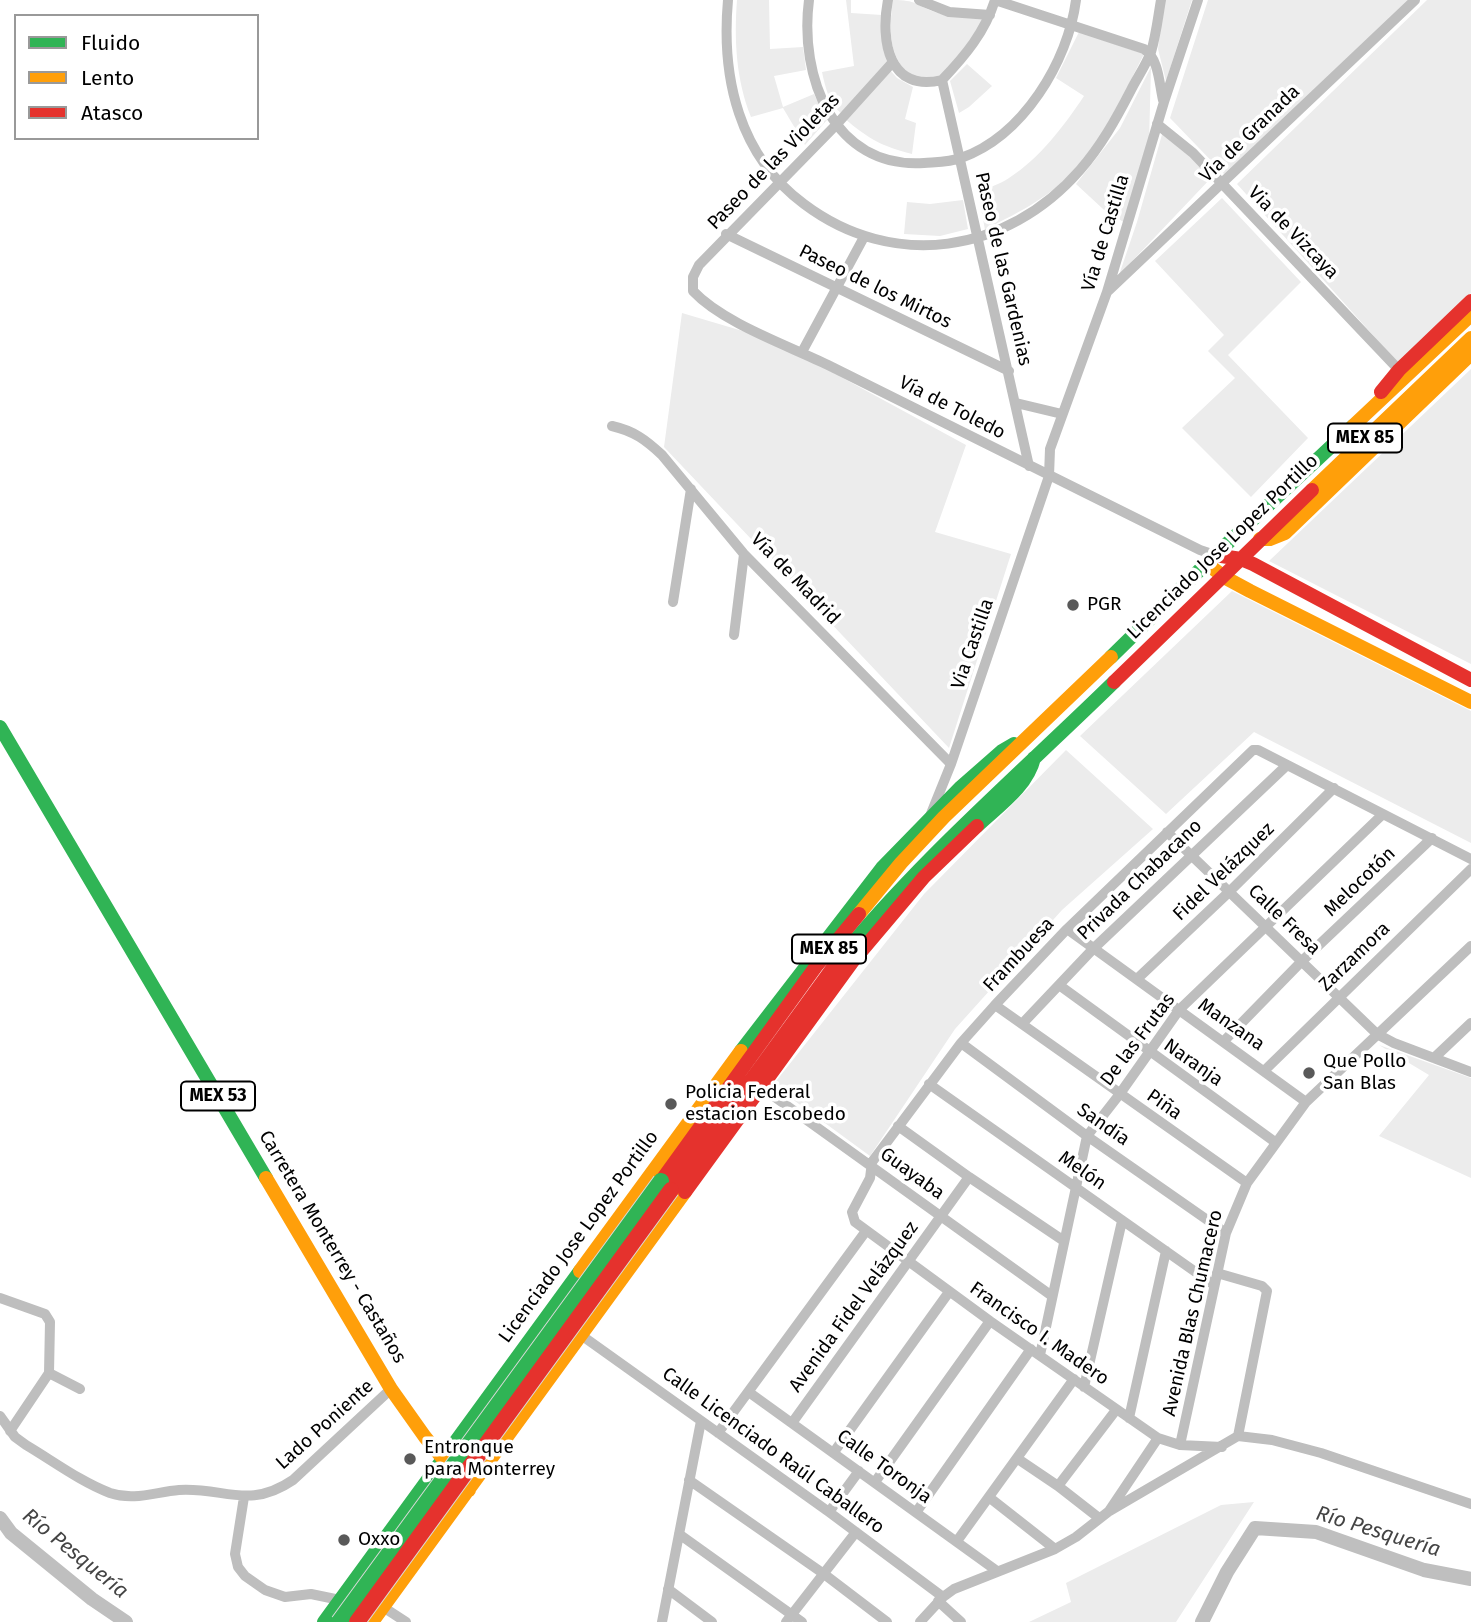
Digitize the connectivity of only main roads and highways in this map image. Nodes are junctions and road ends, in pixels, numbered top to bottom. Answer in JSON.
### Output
{"nodes":[{"id":1,"x":1471,"y":301,"type":"edge"},
{"id":2,"x":1471,"y":315,"type":"edge"},
{"id":3,"x":1471,"y":338,"type":"edge"},
{"id":4,"x":1471,"y":354,"type":"edge"},
{"id":5,"x":1375,"y":406,"type":"junction"},
{"id":6,"x":1260,"y":539,"type":"junction"},
{"id":7,"x":1207,"y":556,"type":"junction"},
{"id":8,"x":1241,"y":559,"type":"junction"},
{"id":9,"x":1224,"y":576,"type":"junction"},
{"id":10,"x":1471,"y":680,"type":"edge"},
{"id":11,"x":1471,"y":702,"type":"edge"},
{"id":12,"x":0,"y":727,"type":"edge"},
{"id":13,"x":1026,"y":741,"type":"junction"},
{"id":14,"x":756,"y":1084,"type":"junction"},
{"id":15,"x":666,"y":1186,"type":"junction"},
{"id":16,"x":476,"y":1414,"type":"junction"},
{"id":17,"x":504,"y":1442,"type":"junction"},
{"id":18,"x":443,"y":1459,"type":"junction"},
{"id":19,"x":469,"y":1490,"type":"junction"},
{"id":20,"x":401,"y":1516,"type":"junction"},
{"id":21,"x":431,"y":1542,"type":"junction"},
{"id":22,"x":338,"y":1610,"type":"edge"},
{"id":23,"x":324,"y":1622,"type":"edge"},
{"id":24,"x":357,"y":1622,"type":"edge"},
{"id":25,"x":372,"y":1622,"type":"edge"}],
"edges":[{"from":1,"to":5,"type":"main road"},
{"from":2,"to":5,"type":"main road","name":"Licenciado Jose Lopez Portillo","number":"MEX 85"},
{"from":3,"to":6,"type":"main road","name":"Licenciado Jose Lopez Portillo","number":"MEX 85"},
{"from":4,"to":6,"type":"main road"},
{"from":5,"to":7,"type":"main road","name":"Licenciado Jose Lopez Portillo","number":"MEX 85"},
{"from":6,"to":8,"type":"main road","name":"Licenciado Jose Lopez Portillo","number":"MEX 85"},
{"from":7,"to":8,"type":"main road"},
{"from":7,"to":9,"type":"main road"},
{"from":7,"to":13,"type":"main road","name":"Licenciado Jose Lopez Portillo","number":"MEX 85"},
{"from":8,"to":9,"type":"main road","name":"Licenciado Jose Lopez Portillo","number":"MEX 85"},
{"from":8,"to":10,"type":"main road"},
{"from":9,"to":11,"type":"main road"},
{"from":9,"to":14,"type":"main road","name":"Licenciado Jose Lopez Portillo","number":"MEX 85"},
{"from":12,"to":18,"type":"main road","name":"Carretera Monterrey - Castaños","number":"MEX 53"},
{"from":13,"to":15,"type":"main road","name":"Licenciado Jose Lopez Portillo","number":"MEX 85"},
{"from":13,"to":16,"type":"main road","name":"Licenciado Jose Lopez Portillo"},
{"from":14,"to":15,"type":"main road","name":"Licenciado Jose Lopez Portillo","number":"MEX 85"},
{"from":14,"to":17,"type":"main road","name":"Licenciado Jose Lopez Portillo"},
{"from":15,"to":22,"type":"main road","name":"Licenciado Jose Lopez Portillo","number":"MEX 85","bridge":true},
{"from":15,"to":24,"type":"main road","name":"Licenciado Jose Lopez Portillo","number":"MEX 85","bridge":true},
{"from":16,"to":17,"type":"main road"},
{"from":16,"to":18,"type":"main road","name":"Licenciado Jose Lopez Portillo"},
{"from":17,"to":19,"type":"main road","name":"Licenciado Jose Lopez Portillo"},
{"from":18,"to":19,"type":"main road","name":"Carretera Monterrey - Castaños","number":"MEX 53"},
{"from":18,"to":20,"type":"main road","name":"Licenciado Jose Lopez Portillo"},
{"from":19,"to":21,"type":"main road","name":"Licenciado Jose Lopez Portillo"},
{"from":20,"to":21,"type":"main road"},
{"from":20,"to":22,"type":"main road","name":"Licenciado Jose Lopez Portillo"},
{"from":21,"to":25,"type":"main road","name":"Licenciado Jose Lopez Portillo"},
{"from":22,"to":23,"type":"main road","name":"Licenciado Jose Lopez Portillo"}]}
